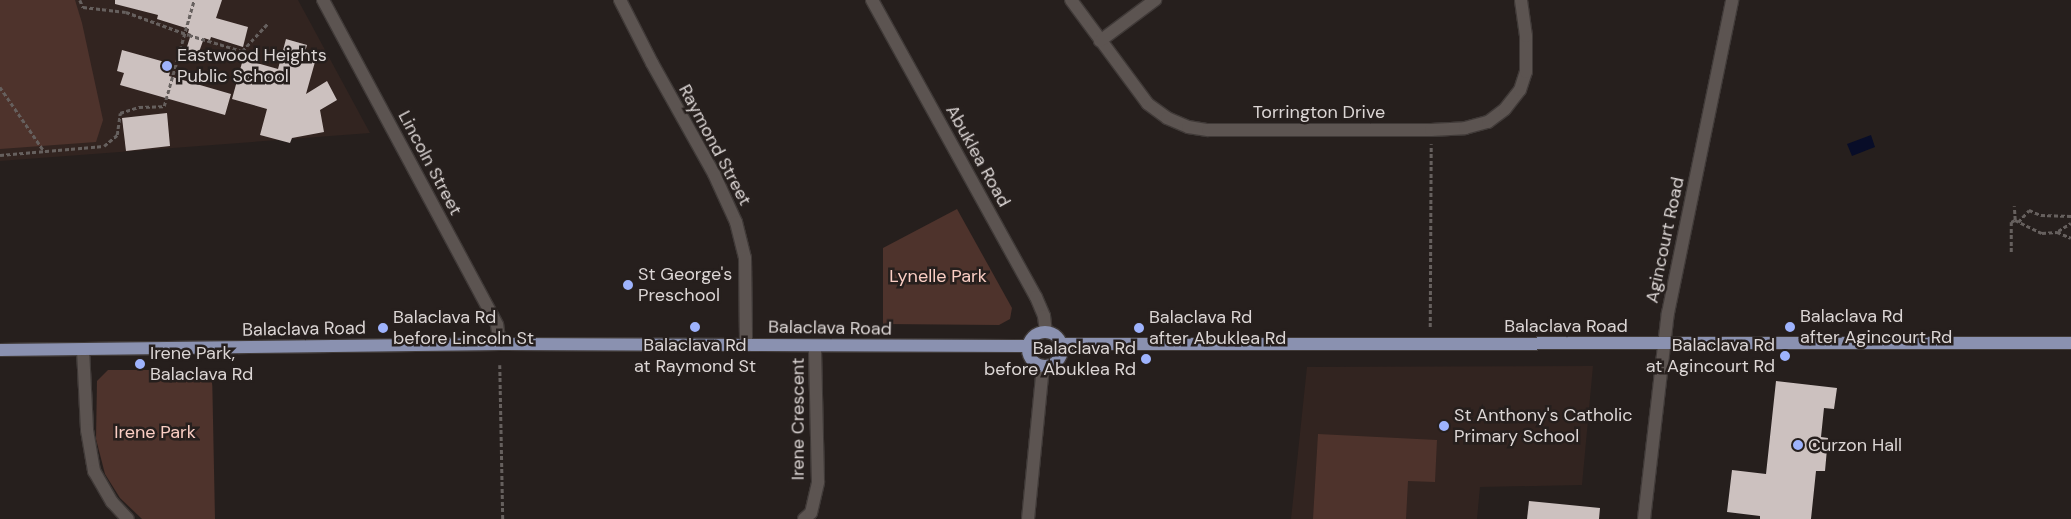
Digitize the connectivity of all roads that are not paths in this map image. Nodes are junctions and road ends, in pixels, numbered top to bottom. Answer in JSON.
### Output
{"nodes":[{"id":1,"x":323,"y":0,"type":"edge"},
{"id":2,"x":620,"y":0,"type":"edge"},
{"id":3,"x":872,"y":0,"type":"edge"},
{"id":4,"x":1071,"y":0,"type":"edge"},
{"id":5,"x":1155,"y":0,"type":"edge"},
{"id":6,"x":1521,"y":0,"type":"edge"},
{"id":7,"x":1732,"y":0,"type":"edge"},
{"id":8,"x":1100,"y":41,"type":"junction"},
{"id":9,"x":1046,"y":332,"type":"junction"},
{"id":10,"x":2071,"y":343,"type":"edge"},
{"id":11,"x":500,"y":344,"type":"junction"},
{"id":12,"x":1062,"y":344,"type":"junction"},
{"id":13,"x":1663,"y":344,"type":"junction"},
{"id":14,"x":746,"y":345,"type":"junction"},
{"id":15,"x":815,"y":346,"type":"junction"},
{"id":16,"x":1029,"y":346,"type":"junction"},
{"id":17,"x":0,"y":350,"type":"edge"},
{"id":18,"x":83,"y":350,"type":"junction"},
{"id":19,"x":1043,"y":366,"type":"junction"},
{"id":20,"x":128,"y":519,"type":"edge"},
{"id":21,"x":804,"y":519,"type":"edge"},
{"id":22,"x":1028,"y":519,"type":"edge"},
{"id":23,"x":1644,"y":519,"type":"edge"}],
"edges":[{"from":1,"to":11,"type":"street","name":"Lincoln Street"},
{"from":2,"to":14,"type":"street","name":"Raymond Street"},
{"from":3,"to":9,"type":"street","name":"Abuklea Road"},
{"from":4,"to":8,"type":"street","name":"Torrington Drive"},
{"from":5,"to":8,"type":"street"},
{"from":6,"to":8,"type":"street","name":"Torrington Drive"},
{"from":7,"to":13,"type":"street","name":"Agincourt Road"},
{"from":9,"to":12,"type":"main road"},
{"from":9,"to":16,"type":"main road"},
{"from":10,"to":13,"type":"main road","name":"Balaclava Road"},
{"from":11,"to":14,"type":"main road","name":"Balaclava Road"},
{"from":11,"to":18,"type":"main road","name":"Balaclava Road"},
{"from":12,"to":13,"type":"main road","name":"Balaclava Road"},
{"from":12,"to":19,"type":"main road"},
{"from":13,"to":23,"type":"street","name":"Agincourt Road"},
{"from":14,"to":15,"type":"main road","name":"Balaclava Road"},
{"from":15,"to":16,"type":"main road","name":"Balaclava Road"},
{"from":15,"to":21,"type":"street","name":"Irene Crescent"},
{"from":16,"to":19,"type":"main road"},
{"from":17,"to":18,"type":"main road","name":"Balaclava Road"},
{"from":18,"to":20,"type":"street"},
{"from":19,"to":22,"type":"street"}]}
